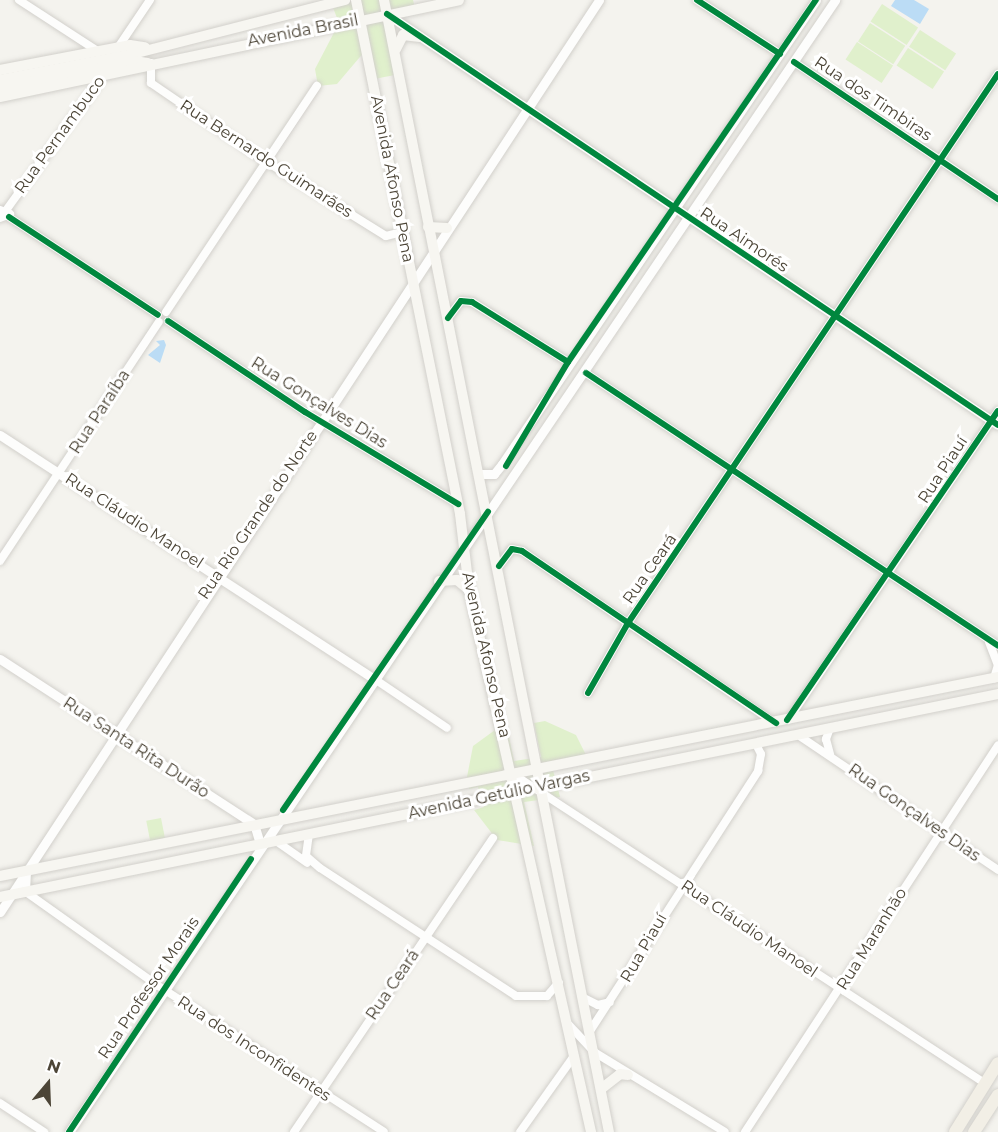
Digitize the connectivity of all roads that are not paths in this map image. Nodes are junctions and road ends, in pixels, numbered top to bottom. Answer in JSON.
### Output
{"nodes":[{"id":1,"x":19,"y":0,"type":"edge"},
{"id":2,"x":150,"y":0,"type":"edge"},
{"id":3,"x":345,"y":0,"type":"edge"},
{"id":4,"x":356,"y":0,"type":"edge"},
{"id":5,"x":384,"y":0,"type":"edge"},
{"id":6,"x":459,"y":0,"type":"edge"},
{"id":7,"x":599,"y":0,"type":"edge"},
{"id":8,"x":697,"y":0,"type":"edge"},
{"id":9,"x":816,"y":0,"type":"edge"},
{"id":10,"x":836,"y":0,"type":"edge"},
{"id":11,"x":387,"y":14,"type":"junction"},
{"id":12,"x":361,"y":19,"type":"junction"},
{"id":13,"x":420,"y":37,"type":"junction"},
{"id":14,"x":77,"y":39,"type":"junction"},
{"id":15,"x":118,"y":47,"type":"junction"},
{"id":16,"x":131,"y":48,"type":"junction"},
{"id":17,"x":96,"y":50,"type":"junction"},
{"id":18,"x":396,"y":52,"type":"junction"},
{"id":19,"x":780,"y":54,"type":"junction"},
{"id":20,"x":75,"y":55,"type":"junction"},
{"id":21,"x":794,"y":62,"type":"junction"},
{"id":22,"x":149,"y":63,"type":"junction"},
{"id":23,"x":108,"y":67,"type":"junction"},
{"id":24,"x":0,"y":70,"type":"edge"},
{"id":25,"x":998,"y":74,"type":"edge"},
{"id":26,"x":0,"y":80,"type":"edge"},
{"id":27,"x":317,"y":86,"type":"dead end"},
{"id":28,"x":0,"y":88,"type":"edge"},
{"id":29,"x":0,"y":97,"type":"edge"},
{"id":30,"x":526,"y":110,"type":"junction"},
{"id":31,"x":941,"y":161,"type":"junction"},
{"id":32,"x":267,"y":162,"type":"junction"},
{"id":33,"x":998,"y":199,"type":"edge"},
{"id":34,"x":673,"y":210,"type":"junction"},
{"id":35,"x":3,"y":215,"type":"edge"},
{"id":36,"x":687,"y":218,"type":"junction"},
{"id":37,"x":428,"y":227,"type":"junction"},
{"id":38,"x":447,"y":228,"type":"junction"},
{"id":39,"x":402,"y":232,"type":"junction"},
{"id":40,"x":433,"y":251,"type":"junction"},
{"id":41,"x":412,"y":282,"type":"junction"},
{"id":42,"x":163,"y":317,"type":"junction"},
{"id":43,"x":448,"y":318,"type":"junction"},
{"id":44,"x":837,"y":318,"type":"junction"},
{"id":45,"x":568,"y":362,"type":"junction"},
{"id":46,"x":586,"y":373,"type":"junction"},
{"id":47,"x":998,"y":411,"type":"edge"},
{"id":48,"x":323,"y":419,"type":"junction"},
{"id":49,"x":995,"y":423,"type":"edge"},
{"id":50,"x":0,"y":435,"type":"edge"},
{"id":51,"x":502,"y":464,"type":"junction"},
{"id":52,"x":517,"y":473,"type":"junction"},
{"id":53,"x":60,"y":474,"type":"junction"},
{"id":54,"x":478,"y":474,"type":"junction"},
{"id":55,"x":732,"y":474,"type":"junction"},
{"id":56,"x":458,"y":504,"type":"junction"},
{"id":57,"x":488,"y":512,"type":"junction"},
{"id":58,"x":463,"y":550,"type":"junction"},
{"id":59,"x":0,"y":561,"type":"edge"},
{"id":60,"x":499,"y":566,"type":"junction"},
{"id":61,"x":217,"y":575,"type":"junction"},
{"id":62,"x":889,"y":576,"type":"junction"},
{"id":63,"x":439,"y":581,"type":"junction"},
{"id":64,"x":470,"y":590,"type":"junction"},
{"id":65,"x":628,"y":623,"type":"junction"},
{"id":66,"x":989,"y":640,"type":"junction"},
{"id":67,"x":998,"y":646,"type":"edge"},
{"id":68,"x":0,"y":659,"type":"edge"},
{"id":69,"x":373,"y":678,"type":"junction"},
{"id":70,"x":996,"y":678,"type":"edge"},
{"id":71,"x":588,"y":693,"type":"dead end"},
{"id":72,"x":998,"y":694,"type":"edge"},
{"id":73,"x":788,"y":720,"type":"junction"},
{"id":74,"x":776,"y":723,"type":"junction"},
{"id":75,"x":447,"y":728,"type":"dead end"},
{"id":76,"x":830,"y":728,"type":"junction"},
{"id":77,"x":116,"y":735,"type":"junction"},
{"id":78,"x":798,"y":735,"type":"junction"},
{"id":79,"x":756,"y":744,"type":"junction"},
{"id":80,"x":998,"y":746,"type":"edge"},
{"id":81,"x":831,"y":755,"type":"junction"},
{"id":82,"x":536,"y":770,"type":"junction"},
{"id":83,"x":513,"y":774,"type":"junction"},
{"id":84,"x":538,"y":788,"type":"junction"},
{"id":85,"x":517,"y":792,"type":"junction"},
{"id":86,"x":276,"y":820,"type":"junction"},
{"id":87,"x":254,"y":824,"type":"junction"},
{"id":88,"x":939,"y":831,"type":"junction"},
{"id":89,"x":309,"y":834,"type":"junction"},
{"id":90,"x":493,"y":838,"type":"dead end"},
{"id":91,"x":276,"y":841,"type":"junction"},
{"id":92,"x":260,"y":844,"type":"junction"},
{"id":93,"x":320,"y":868,"type":"junction"},
{"id":94,"x":27,"y":870,"type":"junction"},
{"id":95,"x":998,"y":870,"type":"edge"},
{"id":96,"x":0,"y":876,"type":"edge"},
{"id":97,"x":681,"y":884,"type":"junction"},
{"id":98,"x":26,"y":892,"type":"junction"},
{"id":99,"x":6,"y":896,"type":"edge"},
{"id":100,"x":0,"y":912,"type":"edge"},
{"id":101,"x":424,"y":937,"type":"junction"},
{"id":102,"x":559,"y":982,"type":"junction"},
{"id":103,"x":163,"y":990,"type":"junction"},
{"id":104,"x":841,"y":990,"type":"junction"},
{"id":105,"x":582,"y":997,"type":"junction"},
{"id":106,"x":614,"y":999,"type":"junction"},
{"id":107,"x":568,"y":1023,"type":"junction"},
{"id":108,"x":590,"y":1031,"type":"junction"},
{"id":109,"x":594,"y":1052,"type":"junction"},
{"id":110,"x":575,"y":1055,"type":"junction"},
{"id":111,"x":998,"y":1063,"type":"edge"},
{"id":112,"x":628,"y":1074,"type":"junction"},
{"id":113,"x":986,"y":1084,"type":"junction"},
{"id":114,"x":601,"y":1089,"type":"junction"},
{"id":115,"x":321,"y":1092,"type":"junction"},
{"id":116,"x":998,"y":1094,"type":"edge"},
{"id":117,"x":0,"y":1102,"type":"edge"},
{"id":118,"x":44,"y":1132,"type":"edge"},
{"id":119,"x":69,"y":1132,"type":"edge"},
{"id":120,"x":294,"y":1132,"type":"edge"},
{"id":121,"x":384,"y":1132,"type":"edge"},
{"id":122,"x":520,"y":1132,"type":"edge"},
{"id":123,"x":591,"y":1132,"type":"edge"},
{"id":124,"x":609,"y":1132,"type":"edge"},
{"id":125,"x":725,"y":1132,"type":"edge"},
{"id":126,"x":745,"y":1132,"type":"edge"},
{"id":127,"x":955,"y":1132,"type":"edge"},
{"id":128,"x":974,"y":1132,"type":"edge"}],
"edges":[{"from":1,"to":14,"type":"street"},
{"from":2,"to":16,"type":"street"},
{"from":3,"to":16,"type":"main road","name":"Avenida Brasil"},
{"from":4,"to":12,"type":"main road","name":"Avenida Afonso Pena"},
{"from":5,"to":11,"type":"main road","name":"Avenida Afonso Pena"},
{"from":6,"to":11,"type":"main road","name":"Avenida Brasil"},
{"from":7,"to":30,"type":"street","name":"Rua Rio Grande do Norte"},
{"from":8,"to":19,"type":"street"},
{"from":9,"to":19,"type":"street"},
{"from":10,"to":21,"type":"street","name":"Rua Professor Morais"},
{"from":11,"to":12,"type":"main road","name":"Avenida Brasil"},
{"from":11,"to":13,"type":"street","name":"Rua Aimorés"},
{"from":11,"to":18,"type":"main road","name":"Avenida Afonso Pena"},
{"from":12,"to":22,"type":"main road","name":"Avenida Brasil"},
{"from":12,"to":39,"type":"main road","name":"Avenida Afonso Pena"},
{"from":13,"to":18,"type":"main road"},
{"from":13,"to":30,"type":"street","name":"Rua Aimorés"},
{"from":14,"to":17,"type":"street"},
{"from":14,"to":20,"type":"street"},
{"from":15,"to":16,"type":"main road","name":"Avenida Brasil"},
{"from":15,"to":17,"type":"main road","name":"Avenida Brasil"},
{"from":15,"to":23,"type":"street","name":"Rua Pernambuco"},
{"from":16,"to":22,"type":"main road","name":"Avenida Brasil"},
{"from":16,"to":23,"type":"main road","name":"Avenida Brasil"},
{"from":17,"to":20,"type":"main road","name":"Avenida Brasil"},
{"from":18,"to":37,"type":"main road","name":"Avenida Afonso Pena"},
{"from":19,"to":34,"type":"street"},
{"from":20,"to":24,"type":"main road","name":"Avenida Brasil"},
{"from":21,"to":31,"type":"street","name":"Rua dos Timbiras"},
{"from":21,"to":36,"type":"street","name":"Rua Professor Morais"},
{"from":22,"to":23,"type":"main road","name":"Avenida Brasil"},
{"from":22,"to":32,"type":"street","name":"Rua Bernardo Guimarães"},
{"from":23,"to":26,"type":"main road","name":"Avenida Brasil"},
{"from":23,"to":28,"type":"main road","name":"Avenida Brasil"},
{"from":23,"to":29,"type":"main road","name":"Avenida Brasil"},
{"from":23,"to":35,"type":"street","name":"Rua Pernambuco"},
{"from":25,"to":31,"type":"street","name":"Rua Ceará"},
{"from":27,"to":32,"type":"street","name":"Rua Paraíba"},
{"from":30,"to":34,"type":"street","name":"Rua Aimorés"},
{"from":30,"to":38,"type":"street","name":"Rua Rio Grande do Norte"},
{"from":31,"to":33,"type":"street","name":"Rua dos Timbiras"},
{"from":31,"to":44,"type":"street","name":"Rua Ceará"},
{"from":32,"to":39,"type":"street","name":"Rua Bernardo Guimarães"},
{"from":32,"to":42,"type":"street","name":"Rua Paraíba"},
{"from":34,"to":36,"type":"street","name":"Rua Aimorés"},
{"from":34,"to":45,"type":"street"},
{"from":35,"to":42,"type":"street","name":"Rua Gonçalves Dias"},
{"from":36,"to":44,"type":"street","name":"Rua Aimorés"},
{"from":36,"to":46,"type":"street","name":"Rua Professor Morais"},
{"from":37,"to":38,"type":"main road"},
{"from":37,"to":40,"type":"main road","name":"Avenida Afonso Pena"},
{"from":38,"to":40,"type":"street","name":"Rua Rio Grande do Norte"},
{"from":39,"to":41,"type":"main road","name":"Avenida Afonso Pena"},
{"from":40,"to":41,"type":"street","name":"Rua Rio Grande do Norte"},
{"from":40,"to":43,"type":"main road","name":"Avenida Afonso Pena"},
{"from":41,"to":48,"type":"street","name":"Rua Rio Grande do Norte"},
{"from":41,"to":56,"type":"main road","name":"Avenida Afonso Pena"},
{"from":42,"to":48,"type":"street","name":"Rua Gonçalves Dias"},
{"from":42,"to":53,"type":"street","name":"Rua Paraíba"},
{"from":43,"to":45,"type":"street"},
{"from":43,"to":54,"type":"main road","name":"Avenida Afonso Pena"},
{"from":44,"to":49,"type":"street","name":"Rua Aimorés"},
{"from":44,"to":55,"type":"street","name":"Rua Ceará"},
{"from":45,"to":51,"type":"street"},
{"from":46,"to":52,"type":"street","name":"Rua Professor Morais"},
{"from":46,"to":55,"type":"street"},
{"from":47,"to":49,"type":"street","name":"Rua Piauí"},
{"from":48,"to":56,"type":"street","name":"Rua Gonçalves Dias"},
{"from":48,"to":61,"type":"street","name":"Rua Rio Grande do Norte"},
{"from":49,"to":62,"type":"street","name":"Rua Piauí"},
{"from":50,"to":53,"type":"street","name":"Rua Cláudio Manoel"},
{"from":51,"to":52,"type":"street"},
{"from":51,"to":54,"type":"street"},
{"from":52,"to":57,"type":"street","name":"Rua Professor Morais"},
{"from":53,"to":59,"type":"street","name":"Rua Paraíba"},
{"from":53,"to":61,"type":"street","name":"Rua Cláudio Manoel"},
{"from":54,"to":57,"type":"main road","name":"Avenida Afonso Pena"},
{"from":55,"to":62,"type":"street"},
{"from":55,"to":65,"type":"street","name":"Rua Ceará"},
{"from":56,"to":58,"type":"main road","name":"Avenida Afonso Pena"},
{"from":57,"to":58,"type":"street","name":"Rua Professor Morais"},
{"from":57,"to":60,"type":"main road","name":"Avenida Afonso Pena"},
{"from":58,"to":63,"type":"street","name":"Rua Professor Morais"},
{"from":58,"to":64,"type":"main road","name":"Avenida Afonso Pena"},
{"from":60,"to":65,"type":"street"},
{"from":60,"to":82,"type":"main road","name":"Avenida Afonso Pena"},
{"from":61,"to":69,"type":"street","name":"Rua Cláudio Manoel"},
{"from":61,"to":77,"type":"street","name":"Rua Rio Grande do Norte"},
{"from":62,"to":66,"type":"street"},
{"from":62,"to":73,"type":"street","name":"Rua Piauí"},
{"from":63,"to":64,"type":"main road"},
{"from":63,"to":69,"type":"street","name":"Rua Professor Morais"},
{"from":64,"to":83,"type":"main road","name":"Avenida Afonso Pena"},
{"from":65,"to":71,"type":"street","name":"Rua Ceará"},
{"from":65,"to":74,"type":"street"},
{"from":66,"to":67,"type":"street"},
{"from":66,"to":70,"type":"street"},
{"from":68,"to":77,"type":"street","name":"Rua Santa Rita Durão"},
{"from":69,"to":75,"type":"street","name":"Rua Cláudio Manoel"},
{"from":69,"to":86,"type":"street","name":"Rua Professor Morais"},
{"from":70,"to":73,"type":"main road","name":"Avenida Getúlio Vargas"},
{"from":72,"to":76,"type":"main road","name":"Avenida Getúlio Vargas"},
{"from":73,"to":74,"type":"main road","name":"Avenida Getúlio Vargas"},
{"from":74,"to":82,"type":"main road","name":"Avenida Getúlio Vargas"},
{"from":76,"to":78,"type":"main road","name":"Avenida Getúlio Vargas"},
{"from":76,"to":81,"type":"street","name":"Rua Gonçalves Dias"},
{"from":77,"to":87,"type":"street","name":"Rua Santa Rita Durão"},
{"from":77,"to":94,"type":"street","name":"Rua Rio Grande do Norte"},
{"from":78,"to":79,"type":"main road","name":"Avenida Getúlio Vargas"},
{"from":78,"to":81,"type":"street","name":"Rua Gonçalves Dias"},
{"from":79,"to":84,"type":"main road","name":"Avenida Getúlio Vargas"},
{"from":79,"to":97,"type":"street","name":"Rua Piauí"},
{"from":80,"to":88,"type":"street","name":"Rua Maranhão"},
{"from":81,"to":88,"type":"street","name":"Rua Gonçalves Dias"},
{"from":82,"to":83,"type":"main road","name":"Avenida Getúlio Vargas"},
{"from":82,"to":84,"type":"main road","name":"Avenida Afonso Pena"},
{"from":83,"to":84,"type":"street","name":"Rua Cláudio Manoel"},
{"from":83,"to":85,"type":"main road","name":"Avenida Afonso Pena"},
{"from":83,"to":86,"type":"main road","name":"Avenida Getúlio Vargas"},
{"from":84,"to":85,"type":"main road","name":"Avenida Getúlio Vargas"},
{"from":84,"to":97,"type":"street","name":"Rua Cláudio Manoel"},
{"from":84,"to":105,"type":"main road","name":"Avenida Afonso Pena"},
{"from":85,"to":89,"type":"main road","name":"Avenida Getúlio Vargas"},
{"from":85,"to":102,"type":"main road","name":"Avenida Afonso Pena"},
{"from":86,"to":87,"type":"main road","name":"Avenida Getúlio Vargas"},
{"from":86,"to":92,"type":"street","name":"Rua Professor Morais"},
{"from":87,"to":92,"type":"street"},
{"from":87,"to":94,"type":"main road","name":"Avenida Getúlio Vargas"},
{"from":88,"to":95,"type":"street","name":"Rua Gonçalves Dias"},
{"from":88,"to":104,"type":"street","name":"Rua Maranhão"},
{"from":89,"to":91,"type":"main road","name":"Avenida Getúlio Vargas"},
{"from":89,"to":93,"type":"street"},
{"from":90,"to":101,"type":"street","name":"Rua Ceará"},
{"from":91,"to":92,"type":"main road","name":"Avenida Getúlio Vargas"},
{"from":91,"to":93,"type":"street"},
{"from":92,"to":98,"type":"main road","name":"Avenida Getúlio Vargas"},
{"from":92,"to":103,"type":"street","name":"Rua Professor Morais"},
{"from":93,"to":101,"type":"street"},
{"from":94,"to":96,"type":"main road","name":"Avenida Getúlio Vargas"},
{"from":94,"to":98,"type":"street"},
{"from":94,"to":99,"type":"street","name":"Rua Rio Grande do Norte"},
{"from":97,"to":104,"type":"street","name":"Rua Cláudio Manoel"},
{"from":97,"to":106,"type":"street","name":"Rua Piauí"},
{"from":98,"to":99,"type":"main road","name":"Avenida Getúlio Vargas"},
{"from":98,"to":103,"type":"street","name":"Rua dos Inconfidentes"},
{"from":99,"to":100,"type":"street","name":"Rua Rio Grande do Norte"},
{"from":101,"to":102,"type":"street"},
{"from":101,"to":115,"type":"street","name":"Rua Ceará"},
{"from":102,"to":107,"type":"main road","name":"Avenida Afonso Pena"},
{"from":103,"to":115,"type":"street","name":"Rua dos Inconfidentes"},
{"from":103,"to":119,"type":"street","name":"Rua Professor Morais"},
{"from":104,"to":113,"type":"street","name":"Rua Cláudio Manoel"},
{"from":104,"to":126,"type":"street","name":"Rua Maranhão"},
{"from":105,"to":106,"type":"street","name":"Rua Piauí"},
{"from":105,"to":108,"type":"main road","name":"Avenida Afonso Pena"},
{"from":106,"to":108,"type":"street","name":"Rua Piauí"},
{"from":107,"to":109,"type":"street"},
{"from":107,"to":110,"type":"main road","name":"Avenida Afonso Pena"},
{"from":108,"to":109,"type":"main road","name":"Avenida Afonso Pena"},
{"from":109,"to":112,"type":"street"},
{"from":109,"to":114,"type":"main road","name":"Avenida Afonso Pena"},
{"from":110,"to":122,"type":"street"},
{"from":110,"to":123,"type":"main road","name":"Avenida Afonso Pena"},
{"from":111,"to":113,"type":"main road"},
{"from":112,"to":114,"type":"main road"},
{"from":112,"to":125,"type":"street"},
{"from":113,"to":116,"type":"street"},
{"from":113,"to":127,"type":"main road"},
{"from":114,"to":124,"type":"main road","name":"Avenida Afonso Pena"},
{"from":115,"to":120,"type":"street","name":"Rua Ceará"},
{"from":115,"to":121,"type":"street","name":"Rua dos Inconfidentes"},
{"from":116,"to":128,"type":"main road"},
{"from":117,"to":118,"type":"street"}]}
